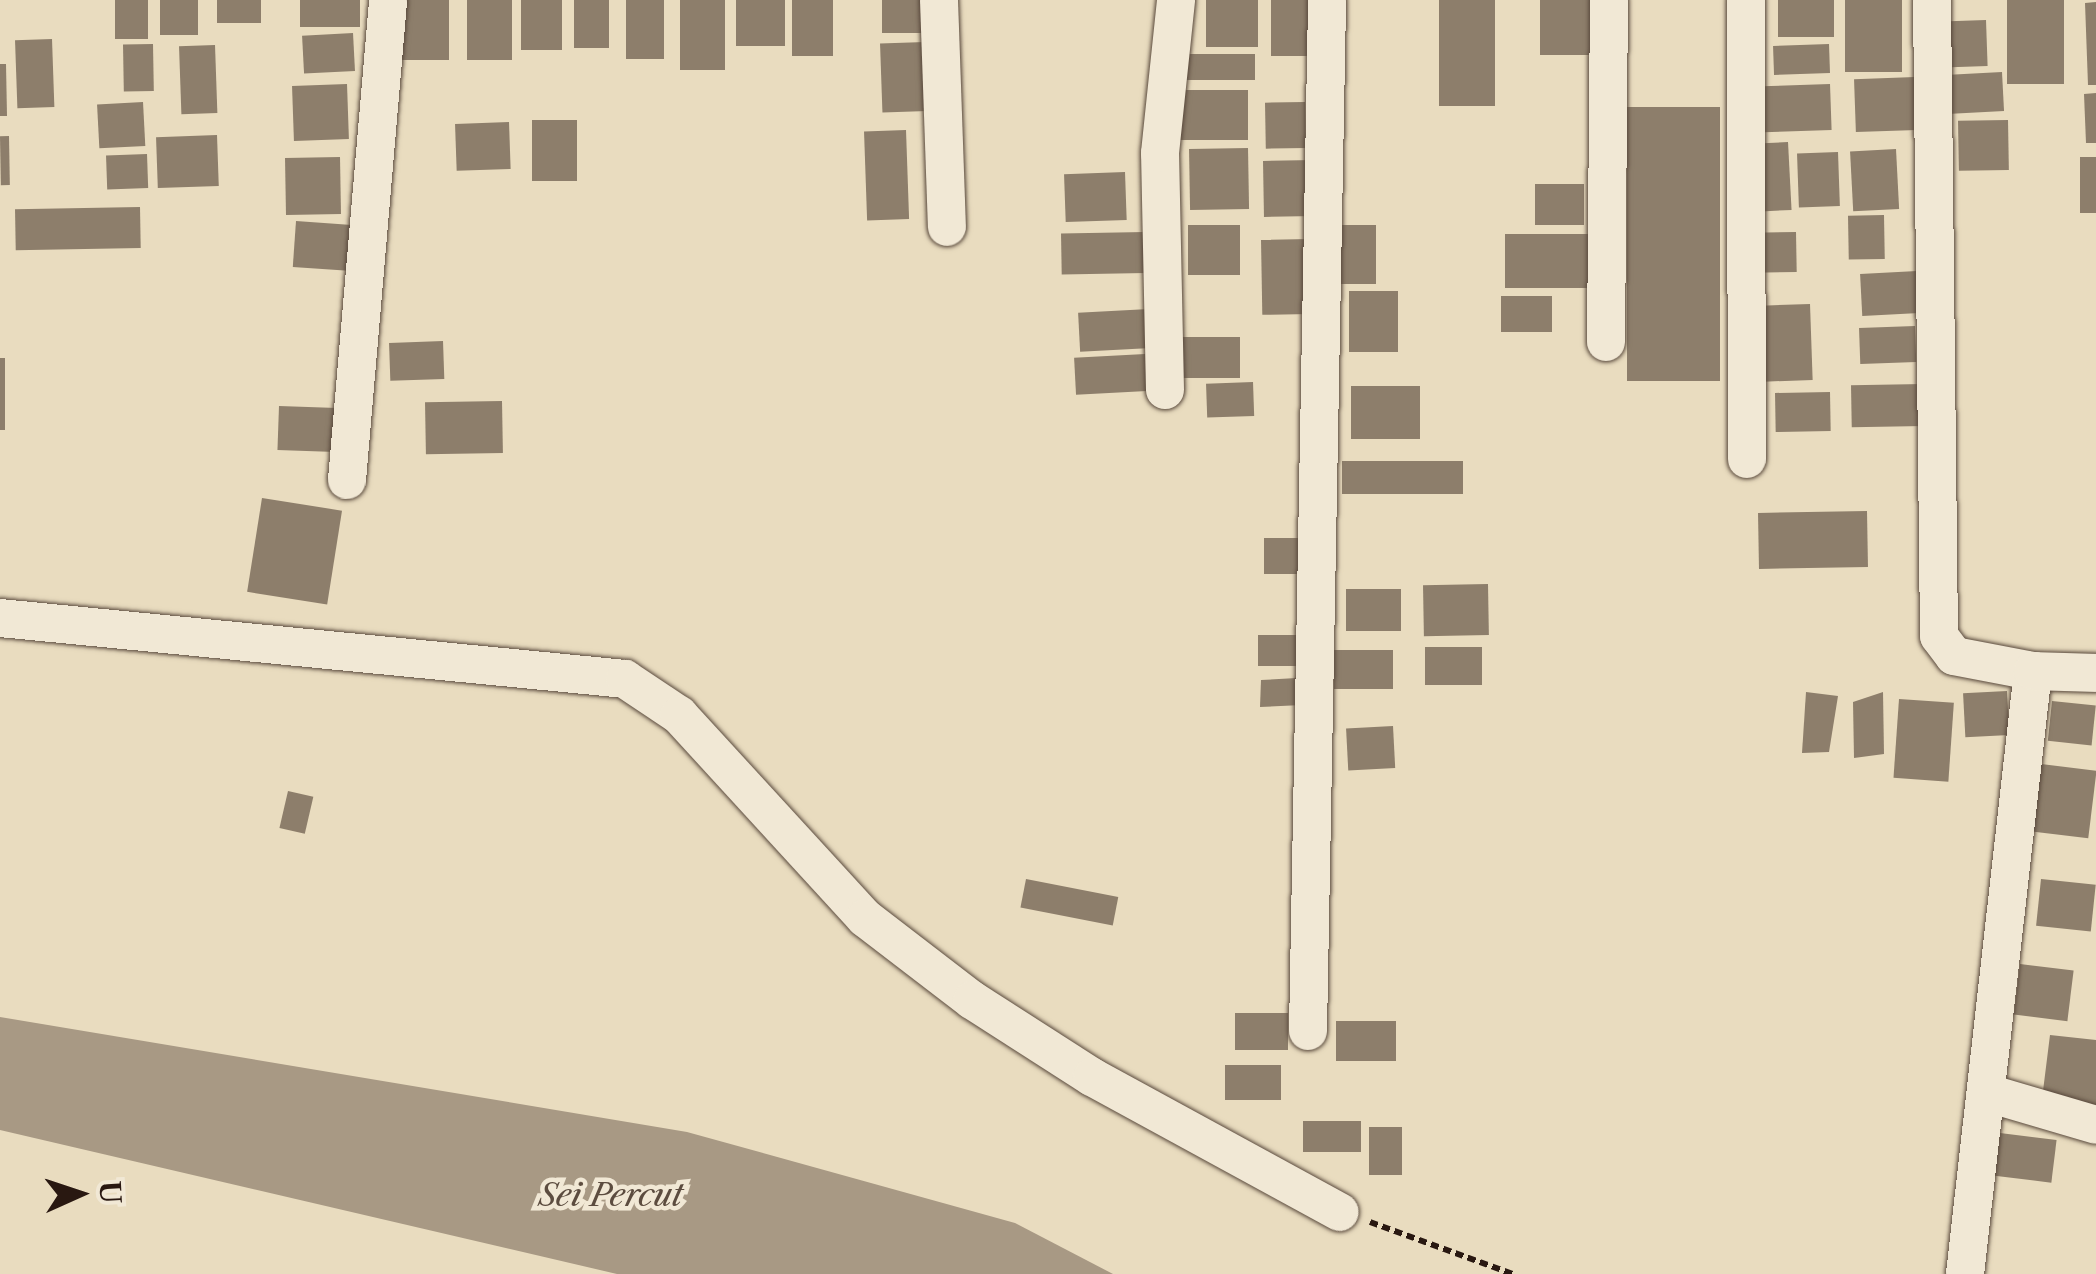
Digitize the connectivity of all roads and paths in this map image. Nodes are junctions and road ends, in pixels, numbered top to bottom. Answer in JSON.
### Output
{"nodes":[{"id":1,"x":388,"y":0,"type":"edge"},
{"id":2,"x":939,"y":0,"type":"edge"},
{"id":3,"x":1176,"y":0,"type":"edge"},
{"id":4,"x":1327,"y":0,"type":"edge"},
{"id":5,"x":1610,"y":0,"type":"edge"},
{"id":6,"x":1746,"y":0,"type":"edge"},
{"id":7,"x":1932,"y":0,"type":"edge"},
{"id":8,"x":947,"y":227,"type":"dead end"},
{"id":9,"x":1606,"y":342,"type":"dead end"},
{"id":10,"x":1166,"y":390,"type":"dead end"},
{"id":11,"x":1747,"y":459,"type":"dead end"},
{"id":12,"x":348,"y":480,"type":"dead end"},
{"id":13,"x":0,"y":618,"type":"edge"},
{"id":14,"x":2033,"y":671,"type":"junction"},
{"id":15,"x":2096,"y":673,"type":"edge"},
{"id":16,"x":1308,"y":1030,"type":"dead end"},
{"id":17,"x":1991,"y":1094,"type":"junction"},
{"id":18,"x":2096,"y":1126,"type":"edge"},
{"id":19,"x":1340,"y":1212,"type":"joint"},
{"id":20,"x":1513,"y":1274,"type":"edge"},
{"id":21,"x":1965,"y":1274,"type":"edge"}],
"edges":[{"from":1,"to":12,"type":"street"},
{"from":2,"to":8,"type":"street"},
{"from":3,"to":10,"type":"street"},
{"from":4,"to":16,"type":"street"},
{"from":5,"to":9,"type":"street"},
{"from":6,"to":11,"type":"street"},
{"from":7,"to":14,"type":"street"},
{"from":13,"to":19,"type":"street"},
{"from":14,"to":15,"type":"street"},
{"from":14,"to":17,"type":"street"},
{"from":17,"to":18,"type":"street"},
{"from":17,"to":21,"type":"street"},
{"from":19,"to":20,"type":"path"}]}
